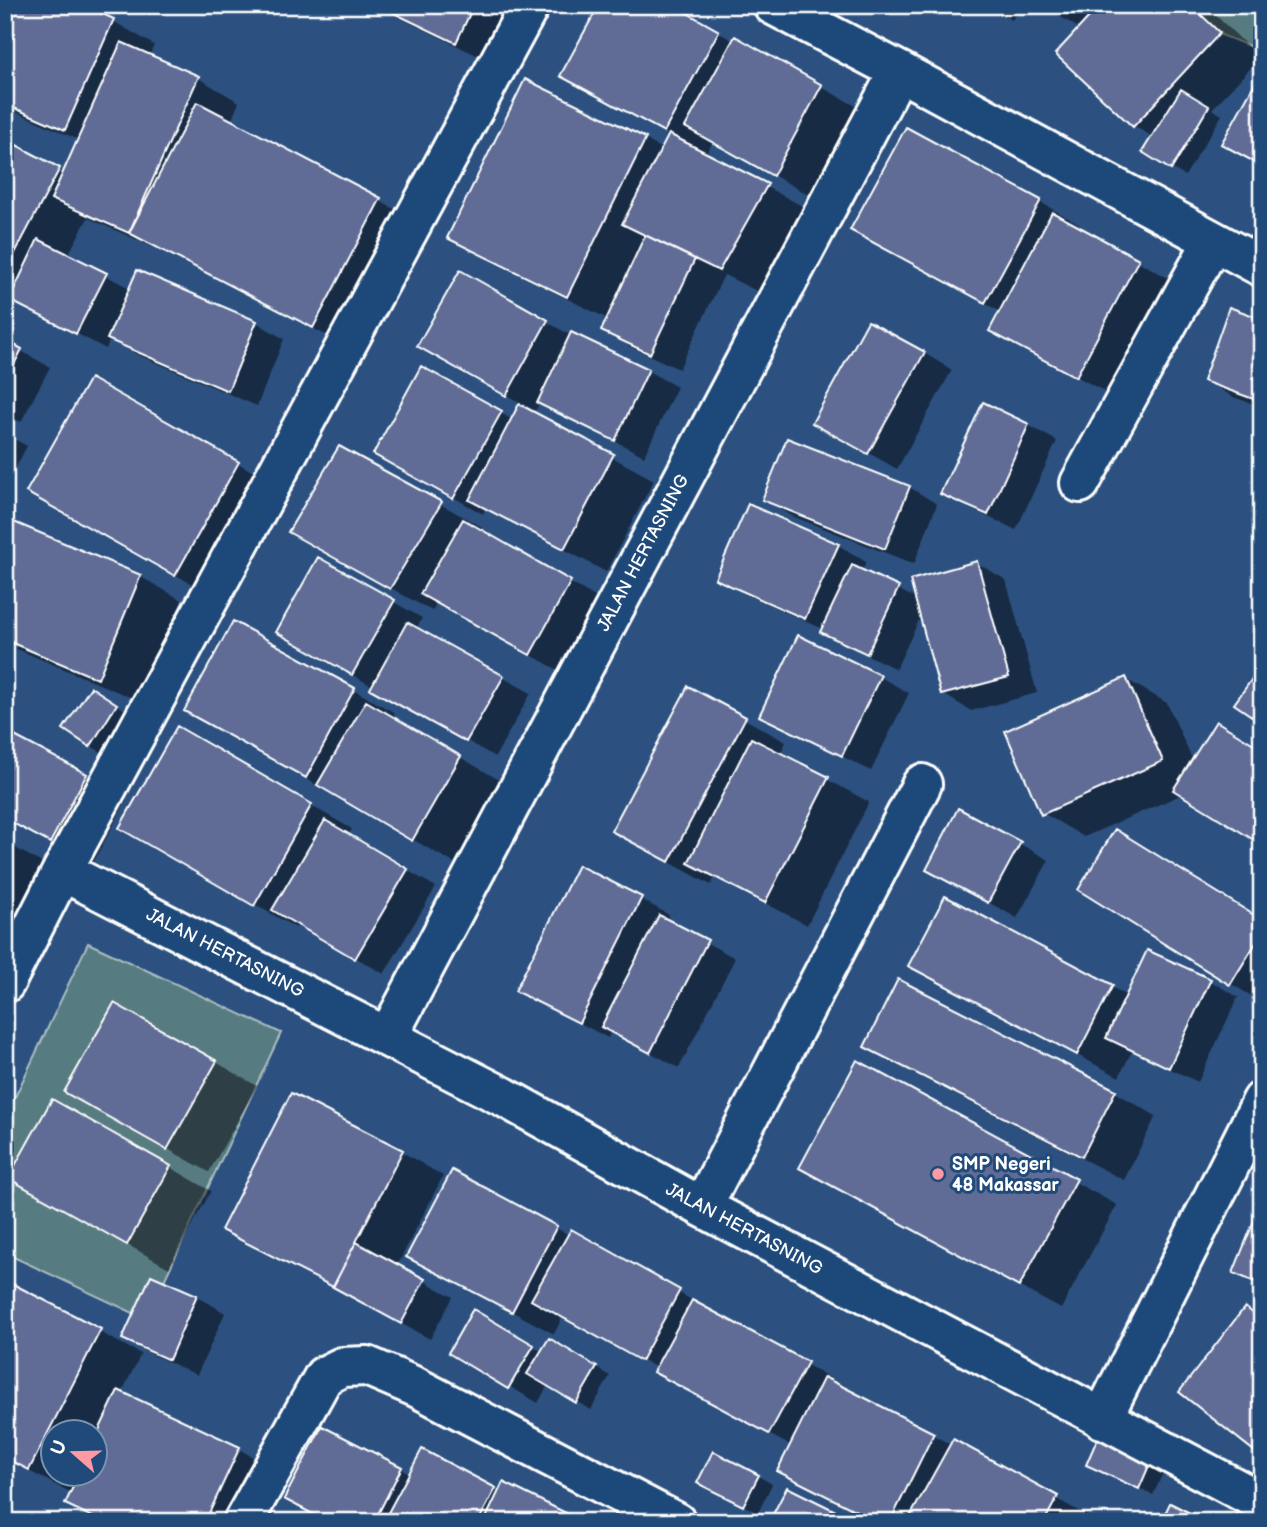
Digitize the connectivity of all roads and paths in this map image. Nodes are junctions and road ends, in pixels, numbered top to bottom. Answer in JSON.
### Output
{"nodes":[{"id":1,"x":530,"y":5,"type":"edge"},
{"id":2,"x":773,"y":5,"type":"edge"},
{"id":3,"x":899,"y":71,"type":"junction"},
{"id":4,"x":1213,"y":241,"type":"junction"},
{"id":5,"x":1262,"y":267,"type":"edge"},
{"id":6,"x":1080,"y":484,"type":"dead end"},
{"id":7,"x":922,"y":784,"type":"dead end"},
{"id":8,"x":62,"y":871,"type":"junction"},
{"id":9,"x":5,"y":983,"type":"edge"},
{"id":10,"x":388,"y":1036,"type":"junction"},
{"id":11,"x":1262,"y":1101,"type":"edge"},
{"id":12,"x":702,"y":1207,"type":"junction"},
{"id":13,"x":1102,"y":1419,"type":"junction"},
{"id":14,"x":1262,"y":1502,"type":"edge"},
{"id":15,"x":243,"y":1522,"type":"edge"},
{"id":16,"x":676,"y":1522,"type":"edge"}],
"edges":[{"from":1,"to":8,"type":"street"},
{"from":2,"to":3,"type":"street"},
{"from":3,"to":4,"type":"street"},
{"from":3,"to":10,"type":"street","name":"JALAN HERTASNING"},
{"from":4,"to":5,"type":"street"},
{"from":4,"to":6,"type":"street"},
{"from":7,"to":12,"type":"street"},
{"from":8,"to":9,"type":"street"},
{"from":8,"to":10,"type":"street","name":"JALAN HERTASNING"},
{"from":10,"to":12,"type":"street","name":"JALAN HERTASNING"},
{"from":11,"to":13,"type":"street"},
{"from":12,"to":13,"type":"street","name":"JALAN HERTASNING"},
{"from":13,"to":14,"type":"street","name":"JALAN HERTASNING"},
{"from":15,"to":16,"type":"street"}]}
